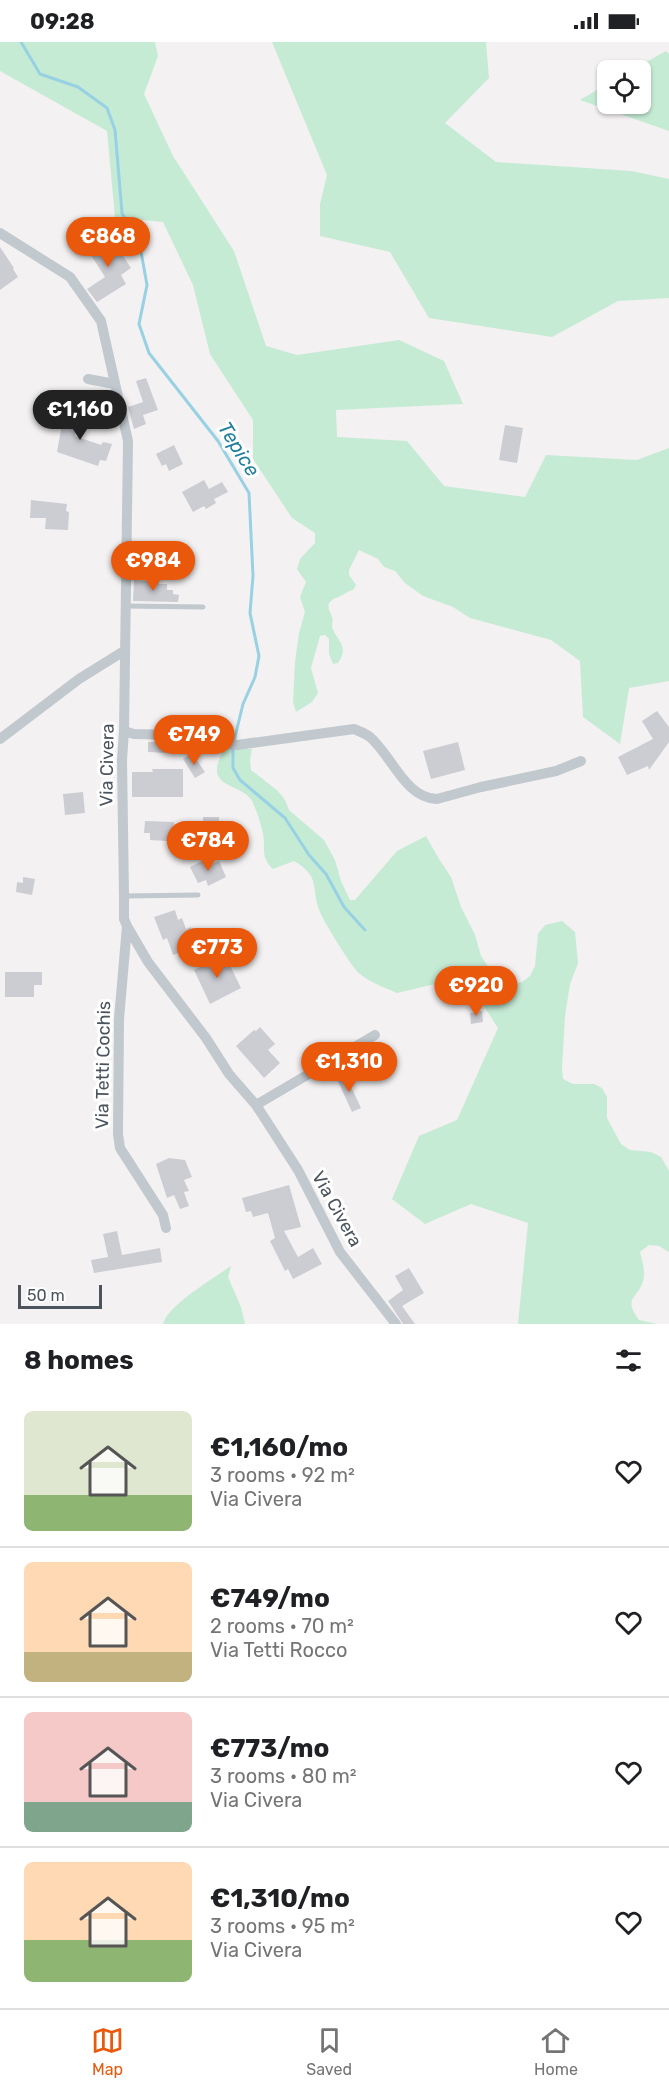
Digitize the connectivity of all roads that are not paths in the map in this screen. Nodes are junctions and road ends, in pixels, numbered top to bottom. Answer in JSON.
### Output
{"nodes":[{"id":1,"x":0,"y":233,"type":"edge"},
{"id":2,"x":88,"y":380,"type":"dead end"},
{"id":3,"x":115,"y":384,"type":"junction"},
{"id":4,"x":124,"y":606,"type":"junction"},
{"id":5,"x":203,"y":607,"type":"dead end"},
{"id":6,"x":124,"y":651,"type":"junction"},
{"id":7,"x":124,"y":731,"type":"junction"},
{"id":8,"x":0,"y":739,"type":"edge"},
{"id":9,"x":580,"y":761,"type":"dead end"},
{"id":10,"x":198,"y":895,"type":"dead end"},
{"id":11,"x":124,"y":896,"type":"junction"},
{"id":12,"x":127,"y":926,"type":"junction"},
{"id":13,"x":375,"y":1035,"type":"dead end"},
{"id":14,"x":256,"y":1106,"type":"junction"},
{"id":15,"x":166,"y":1228,"type":"dead end"},
{"id":16,"x":396,"y":1324,"type":"edge"}],
"edges":[{"from":1,"to":3,"type":"street","name":"Via Civera"},
{"from":2,"to":3,"type":"street"},
{"from":3,"to":4,"type":"street","name":"Via Civera"},
{"from":4,"to":5,"type":"lane"},
{"from":4,"to":6,"type":"street","name":"Via Civera"},
{"from":6,"to":7,"type":"street","name":"Via Civera"},
{"from":6,"to":8,"type":"street"},
{"from":7,"to":9,"type":"street"},
{"from":7,"to":11,"type":"street","name":"Via Civera"},
{"from":10,"to":11,"type":"lane"},
{"from":11,"to":12,"type":"street","name":"Via Civera"},
{"from":12,"to":14,"type":"street","name":"Via Civera"},
{"from":12,"to":15,"type":"street","name":"Via Tetti Cochis"},
{"from":13,"to":14,"type":"street"},
{"from":14,"to":16,"type":"street","name":"Via Civera"}]}
